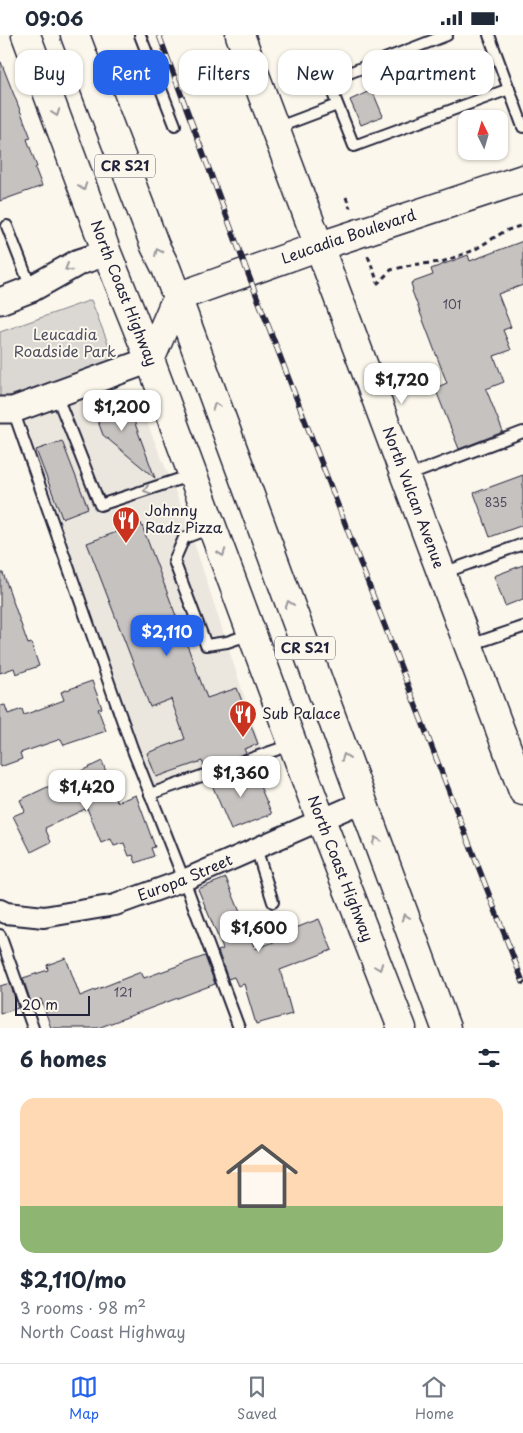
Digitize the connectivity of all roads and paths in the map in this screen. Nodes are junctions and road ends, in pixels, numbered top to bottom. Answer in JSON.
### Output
{"nodes":[{"id":1,"x":26,"y":35,"type":"edge"},
{"id":2,"x":74,"y":35,"type":"edge"},
{"id":3,"x":140,"y":35,"type":"edge"},
{"id":4,"x":240,"y":35,"type":"edge"},
{"id":5,"x":447,"y":35,"type":"edge"},
{"id":6,"x":489,"y":35,"type":"edge"},
{"id":7,"x":509,"y":89,"type":"junction"},
{"id":8,"x":337,"y":105,"type":"junction"},
{"id":9,"x":175,"y":125,"type":"dead end"},
{"id":10,"x":523,"y":127,"type":"edge"},
{"id":11,"x":275,"y":128,"type":"junction"},
{"id":12,"x":523,"y":179,"type":"edge"},
{"id":13,"x":346,"y":197,"type":"dead end"},
{"id":14,"x":523,"y":225,"type":"edge"},
{"id":15,"x":7,"y":226,"type":"dead end"},
{"id":16,"x":359,"y":233,"type":"junction"},
{"id":17,"x":320,"y":245,"type":"junction"},
{"id":18,"x":107,"y":253,"type":"junction"},
{"id":19,"x":31,"y":289,"type":"junction"},
{"id":20,"x":177,"y":297,"type":"junction"},
{"id":21,"x":0,"y":301,"type":"edge"},
{"id":22,"x":150,"y":359,"type":"junction"},
{"id":23,"x":56,"y":394,"type":"junction"},
{"id":24,"x":7,"y":410,"type":"edge"},
{"id":25,"x":523,"y":432,"type":"edge"},
{"id":26,"x":193,"y":474,"type":"junction"},
{"id":27,"x":406,"y":477,"type":"junction"},
{"id":28,"x":213,"y":527,"type":"junction"},
{"id":29,"x":523,"y":544,"type":"edge"},
{"id":30,"x":442,"y":573,"type":"junction"},
{"id":31,"x":523,"y":627,"type":"edge"},
{"id":32,"x":252,"y":634,"type":"junction"},
{"id":33,"x":469,"y":646,"type":"junction"},
{"id":34,"x":293,"y":744,"type":"junction"},
{"id":35,"x":523,"y":791,"type":"edge"},
{"id":36,"x":150,"y":794,"type":"junction"},
{"id":37,"x":362,"y":802,"type":"junction"},
{"id":38,"x":321,"y":820,"type":"junction"},
{"id":39,"x":256,"y":848,"type":"junction"},
{"id":40,"x":184,"y":880,"type":"junction"},
{"id":41,"x":273,"y":902,"type":"dead end"},
{"id":42,"x":0,"y":910,"type":"edge"},
{"id":43,"x":0,"y":935,"type":"edge"},
{"id":44,"x":33,"y":1028,"type":"edge"},
{"id":45,"x":239,"y":1028,"type":"edge"},
{"id":46,"x":402,"y":1028,"type":"edge"},
{"id":47,"x":446,"y":1028,"type":"edge"}],
"edges":[{"from":1,"to":18,"type":"main road","name":"North Coast Highway","number":"CR S21","one_way":true},
{"from":20,"to":2,"type":"main road","number":"CR S21","one_way":true},
{"from":3,"to":9,"type":"lane"},
{"from":4,"to":11,"type":"main road","name":"North Vulcan Avenue"},
{"from":5,"to":8,"type":"lane"},
{"from":6,"to":7,"type":"lane"},
{"from":7,"to":8,"type":"lane"},
{"from":7,"to":10,"type":"lane"},
{"from":8,"to":11,"type":"lane"},
{"from":11,"to":17,"type":"main road","name":"North Vulcan Avenue"},
{"from":12,"to":16,"type":"main road","name":"Leucadia Boulevard"},
{"from":13,"to":16,"type":"path"},
{"from":14,"to":16,"type":"path"},
{"from":15,"to":19,"type":"lane"},
{"from":16,"to":17,"type":"main road","name":"Leucadia Boulevard"},
{"from":17,"to":20,"type":"main road","name":"Leucadia Boulevard"},
{"from":17,"to":27,"type":"main road","name":"North Vulcan Avenue"},
{"from":18,"to":19,"type":"street","one_way":true},
{"from":18,"to":22,"type":"main road","name":"North Coast Highway","number":"CR S21"},
{"from":19,"to":21,"type":"street"},
{"from":20,"to":22,"type":"main road"},
{"from":37,"to":20,"type":"main road","number":"CR S21","one_way":true},
{"from":22,"to":23,"type":"street"},
{"from":22,"to":26,"type":"main road","name":"North Coast Highway","number":"CR S21"},
{"from":23,"to":24,"type":"street"},
{"from":26,"to":23,"type":"lane","one_way":true},
{"from":24,"to":36,"type":"lane"},
{"from":25,"to":27,"type":"lane"},
{"from":26,"to":28,"type":"main road","name":"North Coast Highway","number":"CR S21"},
{"from":27,"to":30,"type":"main road","name":"North Vulcan Avenue"},
{"from":28,"to":32,"type":"main road","name":"North Coast Highway","number":"CR S21","one_way":true},
{"from":28,"to":32,"type":"lane"},
{"from":29,"to":30,"type":"lane"},
{"from":30,"to":33,"type":"main road","name":"North Vulcan Avenue"},
{"from":31,"to":33,"type":"lane"},
{"from":32,"to":34,"type":"main road","name":"North Coast Highway","number":"CR S21"},
{"from":33,"to":35,"type":"main road","name":"North Vulcan Avenue"},
{"from":34,"to":36,"type":"lane"},
{"from":34,"to":38,"type":"main road","name":"North Coast Highway","number":"CR S21"},
{"from":36,"to":40,"type":"lane"},
{"from":37,"to":38,"type":"street","name":"Europa Street"},
{"from":47,"to":37,"type":"main road","number":"CR S21","one_way":true},
{"from":38,"to":39,"type":"street","name":"Europa Street"},
{"from":38,"to":46,"type":"main road","name":"North Coast Highway","number":"CR S21","one_way":true},
{"from":39,"to":40,"type":"street","name":"Europa Street"},
{"from":39,"to":41,"type":"lane"},
{"from":40,"to":42,"type":"street","name":"Europa Street"},
{"from":40,"to":45,"type":"lane"},
{"from":43,"to":44,"type":"lane"}]}
